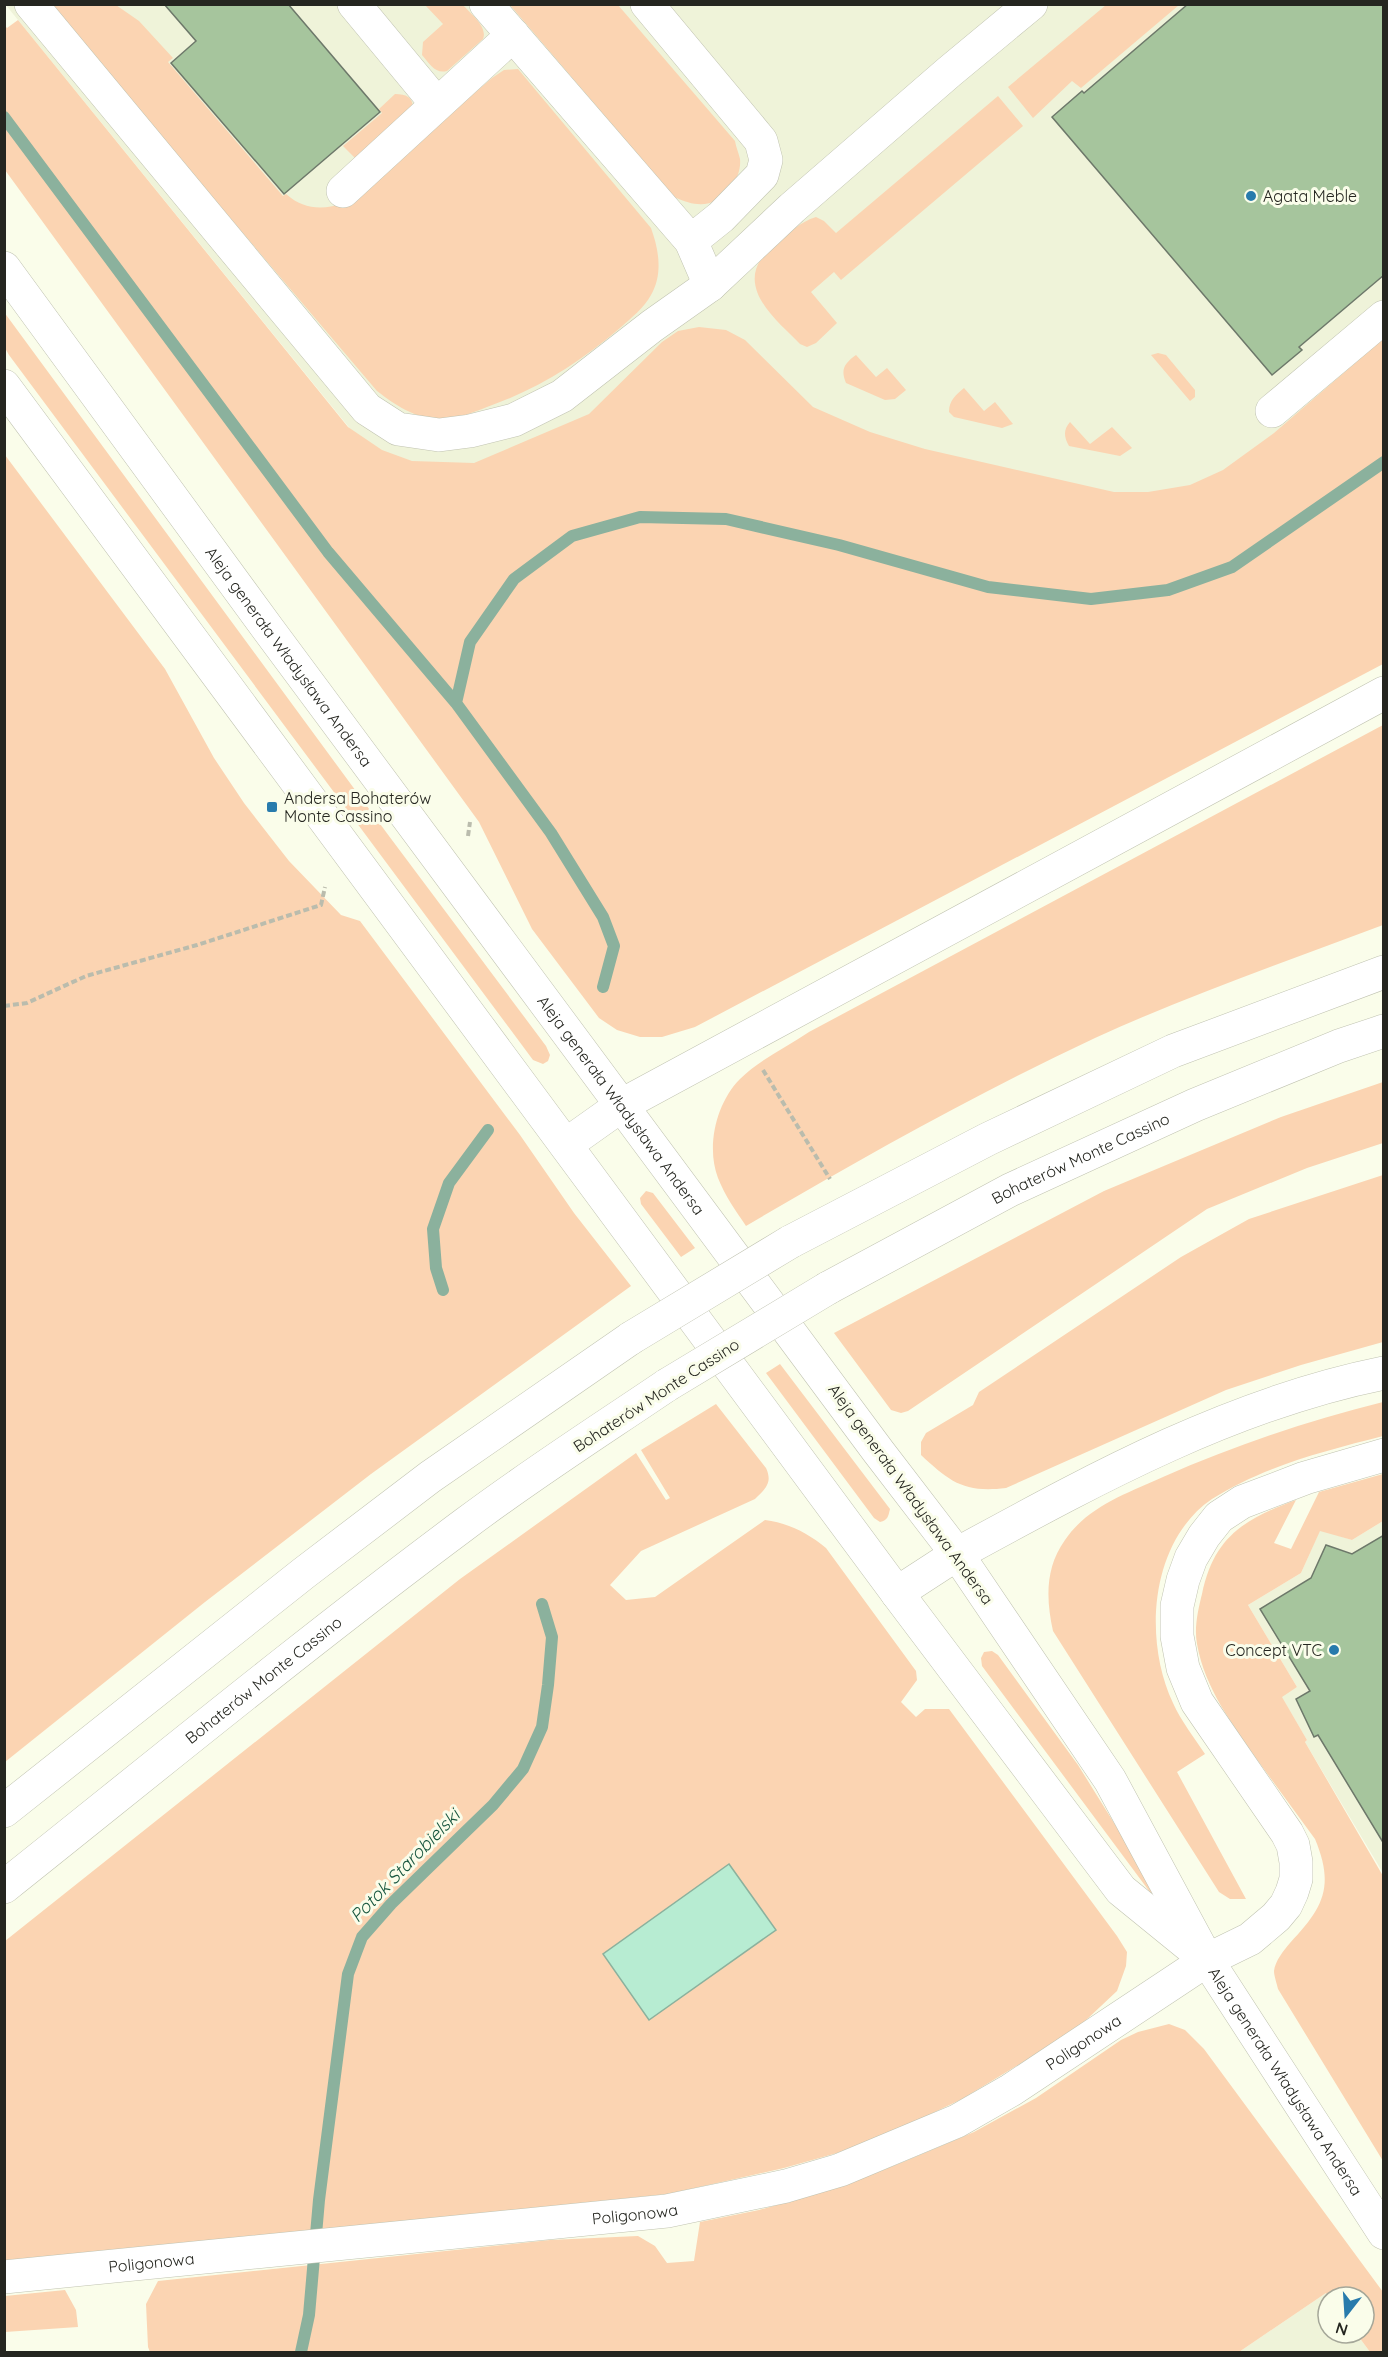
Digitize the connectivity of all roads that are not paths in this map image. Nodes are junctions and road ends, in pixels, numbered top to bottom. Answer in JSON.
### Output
{"nodes":[{"id":1,"x":31,"y":4,"type":"edge"},
{"id":2,"x":354,"y":4,"type":"edge"},
{"id":3,"x":486,"y":4,"type":"edge"},
{"id":4,"x":646,"y":4,"type":"edge"},
{"id":5,"x":1031,"y":4,"type":"edge"},
{"id":6,"x":513,"y":35,"type":"junction"},
{"id":7,"x":436,"y":103,"type":"junction"},
{"id":8,"x":343,"y":191,"type":"dead end"},
{"id":9,"x":691,"y":241,"type":"junction"},
{"id":10,"x":4,"y":268,"type":"edge"},
{"id":11,"x":710,"y":285,"type":"junction"},
{"id":12,"x":1383,"y":317,"type":"edge"},
{"id":13,"x":4,"y":386,"type":"edge"},
{"id":14,"x":1272,"y":411,"type":"dead end"},
{"id":15,"x":1383,"y":693,"type":"edge"},
{"id":16,"x":1383,"y":972,"type":"edge"},
{"id":17,"x":1383,"y":1031,"type":"edge"},
{"id":18,"x":622,"y":1105,"type":"junction"},
{"id":19,"x":567,"y":1144,"type":"junction"},
{"id":20,"x":1383,"y":1373,"type":"edge"},
{"id":21,"x":1383,"y":1455,"type":"edge"},
{"id":22,"x":957,"y":1554,"type":"junction"},
{"id":23,"x":897,"y":1593,"type":"junction"},
{"id":24,"x":4,"y":1811,"type":"edge"},
{"id":25,"x":4,"y":1887,"type":"edge"},
{"id":26,"x":1207,"y":1960,"type":"junction"},
{"id":27,"x":1383,"y":2233,"type":"edge"},
{"id":28,"x":4,"y":2277,"type":"edge"}],
"edges":[{"from":1,"to":11,"type":"main road"},
{"from":2,"to":7,"type":"main road"},
{"from":3,"to":6,"type":"main road"},
{"from":4,"to":9,"type":"main road"},
{"from":5,"to":11,"type":"main road"},
{"from":6,"to":7,"type":"main road"},
{"from":6,"to":9,"type":"main road"},
{"from":7,"to":8,"type":"main road"},
{"from":9,"to":11,"type":"main road"},
{"from":10,"to":18,"type":"main road","name":"Aleja generała Władysława Andersa"},
{"from":12,"to":14,"type":"main road"},
{"from":13,"to":19,"type":"main road","name":"Aleja generała Władysława Andersa"},
{"from":15,"to":18,"type":"main road"},
{"from":16,"to":24,"type":"main road","bridge":true},
{"from":17,"to":25,"type":"main road","name":"Bohaterów Monte Cassino","bridge":true},
{"from":18,"to":19,"type":"main road"},
{"from":18,"to":22,"type":"main road","name":"Aleja generała Władysława Andersa"},
{"from":19,"to":23,"type":"main road","name":"Aleja generała Władysława Andersa"},
{"from":20,"to":22,"type":"main road"},
{"from":21,"to":26,"type":"main road","name":"Poligonowa"},
{"from":22,"to":23,"type":"main road"},
{"from":22,"to":26,"type":"main road","name":"Aleja generała Władysława Andersa"},
{"from":23,"to":26,"type":"main road","name":"Aleja generała Władysława Andersa"},
{"from":26,"to":27,"type":"main road","name":"Aleja generała Władysława Andersa"},
{"from":26,"to":28,"type":"main road","name":"Poligonowa"}]}
